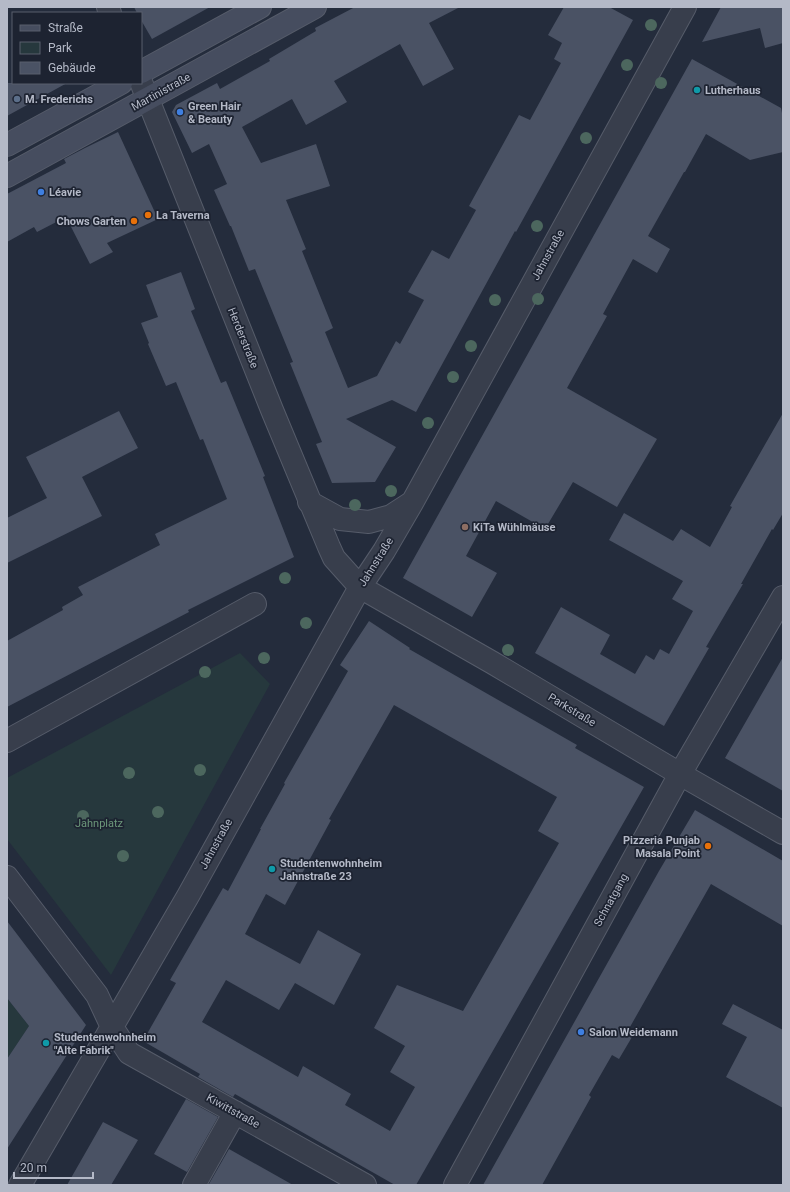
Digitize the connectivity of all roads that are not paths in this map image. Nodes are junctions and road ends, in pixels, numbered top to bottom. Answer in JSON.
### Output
{"nodes":[{"id":1,"x":260,"y":7,"type":"edge"},
{"id":2,"x":315,"y":7,"type":"edge"},
{"id":3,"x":685,"y":7,"type":"edge"},
{"id":4,"x":142,"y":71,"type":"edge"},
{"id":5,"x":119,"y":84,"type":"edge"},
{"id":6,"x":144,"y":91,"type":"edge"},
{"id":7,"x":7,"y":145,"type":"edge"},
{"id":8,"x":7,"y":176,"type":"edge"},
{"id":9,"x":309,"y":502,"type":"junction"},
{"id":10,"x":412,"y":503,"type":"junction"},
{"id":11,"x":360,"y":587,"type":"junction"},
{"id":12,"x":783,"y":597,"type":"edge"},
{"id":13,"x":255,"y":604,"type":"dead end"},
{"id":14,"x":7,"y":741,"type":"edge"},
{"id":15,"x":680,"y":774,"type":"junction"},
{"id":16,"x":783,"y":833,"type":"edge"},
{"id":17,"x":7,"y":877,"type":"edge"},
{"id":18,"x":112,"y":1027,"type":"junction"},
{"id":19,"x":235,"y":1112,"type":"junction"},
{"id":20,"x":20,"y":1185,"type":"edge"},
{"id":21,"x":194,"y":1185,"type":"edge"},
{"id":22,"x":365,"y":1185,"type":"edge"},
{"id":23,"x":455,"y":1185,"type":"edge"}],
"edges":[{"from":1,"to":4,"type":"main road"},
{"from":2,"to":6,"type":"main road","name":"Martinistraße"},
{"from":3,"to":10,"type":"street","name":"Jahnstraße"},
{"from":5,"to":7,"type":"main road"},
{"from":6,"to":8,"type":"main road","name":"Martinistraße"},
{"from":6,"to":9,"type":"street","name":"Herderstraße"},
{"from":9,"to":10,"type":"street","name":"Jahnstraße"},
{"from":9,"to":11,"type":"street","name":"Herderstraße"},
{"from":10,"to":11,"type":"street","name":"Jahnstraße"},
{"from":11,"to":15,"type":"street","name":"Parkstraße"},
{"from":11,"to":18,"type":"street","name":"Jahnstraße"},
{"from":12,"to":15,"type":"street","name":"Schnatgang"},
{"from":13,"to":14,"type":"street"},
{"from":15,"to":16,"type":"street","name":"Parkstraße"},
{"from":15,"to":23,"type":"street","name":"Schnatgang"},
{"from":17,"to":18,"type":"street"},
{"from":18,"to":19,"type":"street","name":"Kiwittstraße"},
{"from":18,"to":20,"type":"street","name":"Jahnstraße"},
{"from":19,"to":21,"type":"street"},
{"from":19,"to":22,"type":"street","name":"Kiwittstraße"}]}
